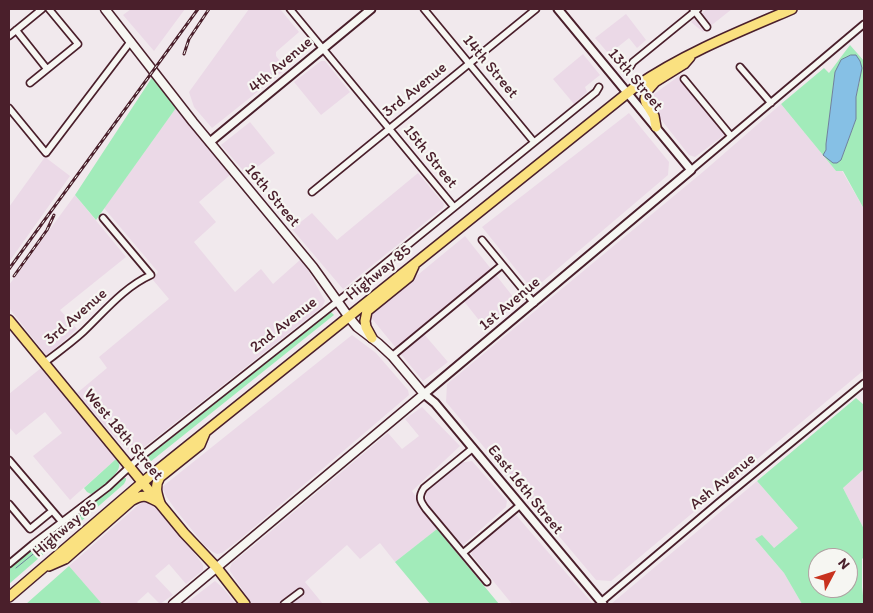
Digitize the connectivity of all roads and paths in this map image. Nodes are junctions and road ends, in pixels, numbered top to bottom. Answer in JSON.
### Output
{"nodes":[{"id":1,"x":42,"y":9,"type":"edge"},
{"id":2,"x":49,"y":9,"type":"edge"},
{"id":3,"x":105,"y":9,"type":"edge"},
{"id":4,"x":290,"y":9,"type":"edge"},
{"id":5,"x":371,"y":9,"type":"edge"},
{"id":6,"x":424,"y":9,"type":"edge"},
{"id":7,"x":536,"y":9,"type":"edge"},
{"id":8,"x":558,"y":9,"type":"edge"},
{"id":9,"x":792,"y":9,"type":"edge"},
{"id":10,"x":695,"y":10,"type":"edge"},
{"id":11,"x":864,"y":24,"type":"edge"},
{"id":12,"x":707,"y":26,"type":"dead end"},
{"id":13,"x":16,"y":30,"type":"junction"},
{"id":14,"x":9,"y":36,"type":"edge"},
{"id":15,"x":131,"y":41,"type":"junction"},
{"id":16,"x":323,"y":48,"type":"junction"},
{"id":17,"x":694,"y":52,"type":"junction"},
{"id":18,"x":469,"y":64,"type":"junction"},
{"id":19,"x":630,"y":67,"type":"dead end"},
{"id":20,"x":740,"y":67,"type":"dead end"},
{"id":21,"x":47,"y":69,"type":"junction"},
{"id":22,"x":684,"y":79,"type":"dead end"},
{"id":23,"x":30,"y":83,"type":"dead end"},
{"id":24,"x":599,"y":87,"type":"dead end"},
{"id":25,"x":628,"y":93,"type":"junction"},
{"id":26,"x":771,"y":103,"type":"junction"},
{"id":27,"x":9,"y":108,"type":"edge"},
{"id":28,"x":656,"y":127,"type":"junction"},
{"id":29,"x":389,"y":129,"type":"junction"},
{"id":30,"x":731,"y":136,"type":"junction"},
{"id":31,"x":210,"y":142,"type":"junction"},
{"id":32,"x":534,"y":142,"type":"junction"},
{"id":33,"x":691,"y":170,"type":"junction"},
{"id":34,"x":312,"y":192,"type":"dead end"},
{"id":35,"x":454,"y":208,"type":"junction"},
{"id":36,"x":103,"y":218,"type":"dead end"},
{"id":37,"x":482,"y":240,"type":"dead end"},
{"id":38,"x":415,"y":264,"type":"junction"},
{"id":39,"x":502,"y":265,"type":"junction"},
{"id":40,"x":337,"y":301,"type":"junction"},
{"id":41,"x":534,"y":303,"type":"junction"},
{"id":42,"x":348,"y":316,"type":"junction"},
{"id":43,"x":9,"y":320,"type":"edge"},
{"id":44,"x":372,"y":338,"type":"junction"},
{"id":45,"x":392,"y":356,"type":"junction"},
{"id":46,"x":44,"y":363,"type":"junction"},
{"id":47,"x":864,"y":383,"type":"edge"},
{"id":48,"x":424,"y":394,"type":"junction"},
{"id":49,"x":206,"y":432,"type":"junction"},
{"id":50,"x":473,"y":448,"type":"junction"},
{"id":51,"x":9,"y":460,"type":"edge"},
{"id":52,"x":130,"y":467,"type":"junction"},
{"id":53,"x":143,"y":482,"type":"junction"},
{"id":54,"x":160,"y":503,"type":"junction"},
{"id":55,"x":9,"y":504,"type":"edge"},
{"id":56,"x":520,"y":506,"type":"junction"},
{"id":57,"x":52,"y":511,"type":"junction"},
{"id":58,"x":62,"y":522,"type":"junction"},
{"id":59,"x":463,"y":553,"type":"junction"},
{"id":60,"x":9,"y":564,"type":"edge"},
{"id":61,"x":216,"y":568,"type":"junction"},
{"id":62,"x":39,"y":570,"type":"junction"},
{"id":63,"x":488,"y":582,"type":"dead end"},
{"id":64,"x":300,"y":592,"type":"dead end"},
{"id":65,"x":9,"y":596,"type":"edge"},
{"id":66,"x":602,"y":603,"type":"edge"},
{"id":67,"x":173,"y":604,"type":"edge"},
{"id":68,"x":245,"y":604,"type":"edge"},
{"id":69,"x":284,"y":604,"type":"edge"}],
"edges":[{"from":1,"to":13,"type":"street"},
{"from":2,"to":21,"type":"street"},
{"from":3,"to":15,"type":"main road","name":"16th Street"},
{"from":4,"to":16,"type":"street","name":"15th Street"},
{"from":5,"to":16,"type":"street","name":"4th Avenue"},
{"from":6,"to":18,"type":"street","name":"14th Street"},
{"from":7,"to":18,"type":"street","name":"3rd Avenue"},
{"from":8,"to":25,"type":"street","name":"13th Street"},
{"from":9,"to":17,"type":"main road","name":"Highway 85"},
{"from":10,"to":12,"type":"street"},
{"from":10,"to":19,"type":"street"},
{"from":11,"to":26,"type":"street","name":"1st Avenue"},
{"from":13,"to":14,"type":"street"},
{"from":13,"to":21,"type":"street"},
{"from":15,"to":27,"type":"street"},
{"from":15,"to":31,"type":"main road","name":"16th Street"},
{"from":16,"to":29,"type":"street","name":"15th Street"},
{"from":16,"to":31,"type":"street","name":"4th Avenue"},
{"from":17,"to":25,"type":"main road","name":"Highway 85"},
{"from":17,"to":28,"type":"main road"},
{"from":18,"to":29,"type":"street","name":"3rd Avenue"},
{"from":18,"to":32,"type":"street","name":"14th Street"},
{"from":20,"to":26,"type":"street"},
{"from":21,"to":23,"type":"street"},
{"from":22,"to":30,"type":"street"},
{"from":24,"to":32,"type":"street","name":"2nd Avenue"},
{"from":25,"to":28,"type":"street","name":"13th Street"},
{"from":25,"to":38,"type":"main road","name":"Highway 85"},
{"from":26,"to":30,"type":"street","name":"1st Avenue"},
{"from":28,"to":33,"type":"street","name":"13th Street"},
{"from":29,"to":34,"type":"street","name":"3rd Avenue"},
{"from":29,"to":35,"type":"street","name":"15th Street"},
{"from":30,"to":33,"type":"street","name":"1st Avenue"},
{"from":31,"to":40,"type":"main road","name":"16th Street"},
{"from":32,"to":35,"type":"street","name":"2nd Avenue"},
{"from":33,"to":41,"type":"street","name":"1st Avenue"},
{"from":35,"to":40,"type":"street","name":"2nd Avenue"},
{"from":36,"to":46,"type":"street","name":"3rd Avenue"},
{"from":37,"to":39,"type":"street"},
{"from":38,"to":42,"type":"main road","name":"Highway 85"},
{"from":38,"to":44,"type":"main road"},
{"from":39,"to":41,"type":"street"},
{"from":39,"to":45,"type":"street"},
{"from":40,"to":42,"type":"main road","name":"16th Street"},
{"from":40,"to":52,"type":"street","name":"2nd Avenue"},
{"from":41,"to":48,"type":"street","name":"1st Avenue"},
{"from":42,"to":44,"type":"main road","name":"16th Street"},
{"from":42,"to":49,"type":"main road","name":"Highway 85"},
{"from":43,"to":46,"type":"main road","name":"West 18th Street"},
{"from":44,"to":45,"type":"main road","name":"16th Street"},
{"from":45,"to":48,"type":"main road","name":"16th Street"},
{"from":46,"to":52,"type":"main road","name":"West 18th Street"},
{"from":47,"to":66,"type":"street","name":"Ash Avenue"},
{"from":48,"to":50,"type":"street","name":"East 16th Street"},
{"from":48,"to":61,"type":"main road","name":"1st Avenue"},
{"from":49,"to":53,"type":"main road","name":"Highway 85"},
{"from":49,"to":54,"type":"main road"},
{"from":50,"to":56,"type":"street","name":"East 16th Street"},
{"from":50,"to":59,"type":"street"},
{"from":51,"to":57,"type":"street"},
{"from":52,"to":53,"type":"main road","name":"West 18th Street"},
{"from":52,"to":58,"type":"street","name":"2nd Avenue"},
{"from":53,"to":54,"type":"main road","name":"West 18th Street"},
{"from":53,"to":62,"type":"main road","name":"Highway 85"},
{"from":54,"to":61,"type":"main road","name":"West 18th Street"},
{"from":54,"to":62,"type":"main road"},
{"from":55,"to":57,"type":"street"},
{"from":56,"to":59,"type":"street"},
{"from":56,"to":66,"type":"street","name":"East 16th Street"},
{"from":57,"to":58,"type":"street"},
{"from":58,"to":60,"type":"street","name":"2nd Avenue"},
{"from":59,"to":63,"type":"street"},
{"from":61,"to":67,"type":"main road","name":"1st Avenue"},
{"from":61,"to":68,"type":"main road","name":"West 18th Street"},
{"from":62,"to":65,"type":"main road","name":"Highway 85"},
{"from":64,"to":69,"type":"street"}]}
